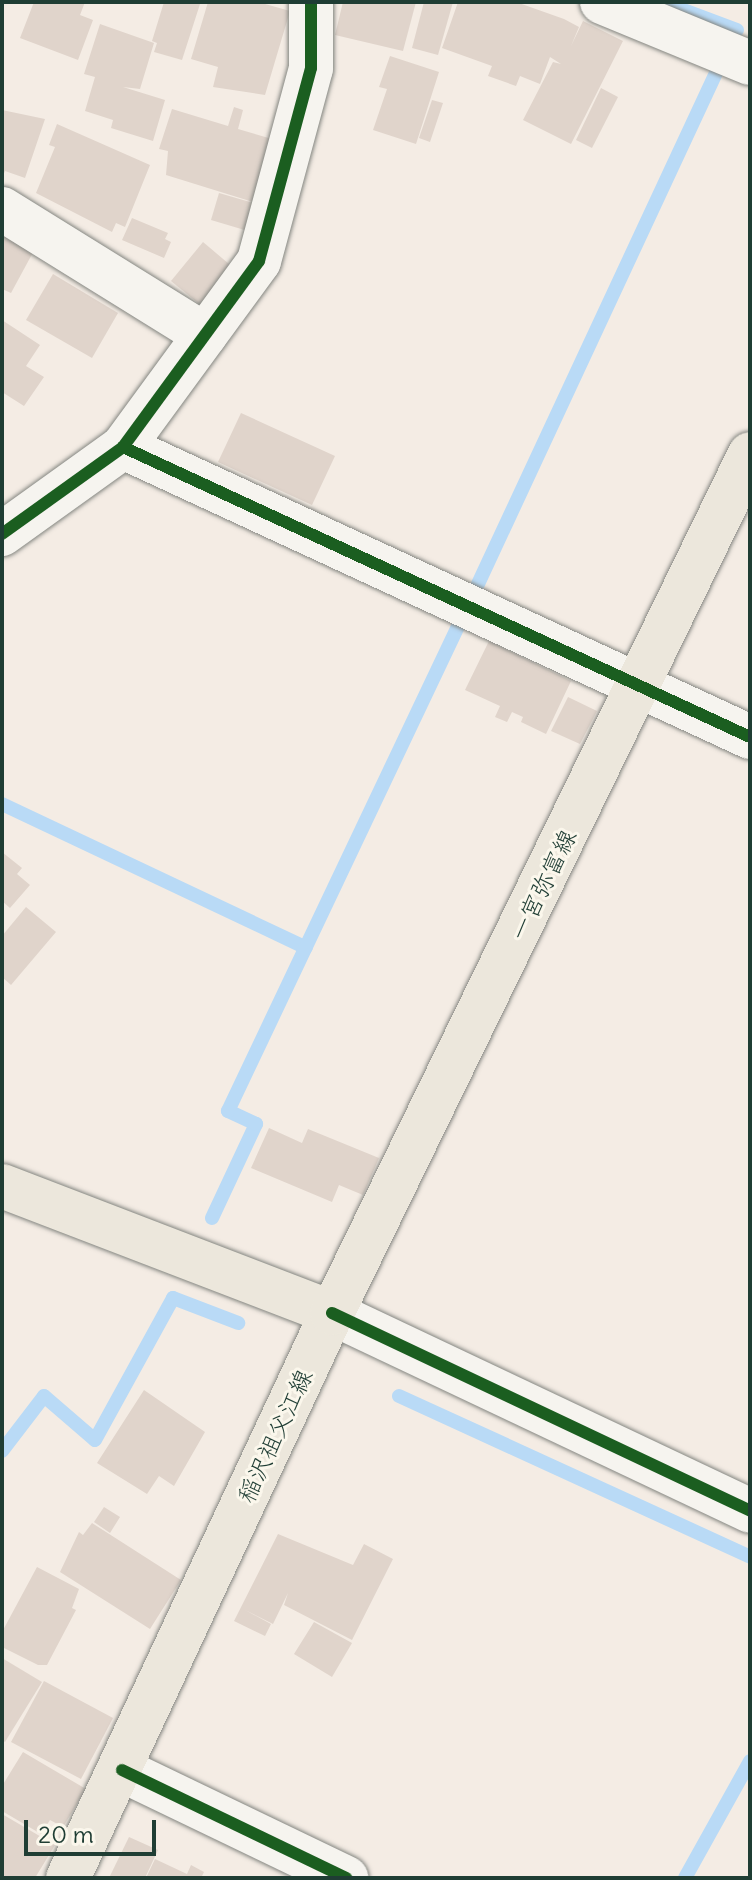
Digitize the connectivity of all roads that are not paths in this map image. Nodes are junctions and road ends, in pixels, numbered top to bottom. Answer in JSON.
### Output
{"nodes":[{"id":1,"x":311,"y":2,"type":"edge"},
{"id":2,"x":602,"y":2,"type":"edge"},
{"id":3,"x":750,"y":63,"type":"edge"},
{"id":4,"x":2,"y":209,"type":"edge"},
{"id":5,"x":205,"y":335,"type":"junction"},
{"id":6,"x":123,"y":447,"type":"junction"},
{"id":7,"x":750,"y":454,"type":"edge"},
{"id":8,"x":2,"y":534,"type":"edge"},
{"id":9,"x":641,"y":685,"type":"junction"},
{"id":10,"x":750,"y":737,"type":"edge"},
{"id":11,"x":2,"y":1186,"type":"edge"},
{"id":12,"x":332,"y":1313,"type":"junction"},
{"id":13,"x":750,"y":1511,"type":"edge"},
{"id":14,"x":122,"y":1770,"type":"junction"},
{"id":15,"x":68,"y":1878,"type":"edge"},
{"id":16,"x":346,"y":1878,"type":"edge"}],
"edges":[{"from":1,"to":5,"type":"street"},
{"from":2,"to":3,"type":"street"},
{"from":4,"to":5,"type":"street"},
{"from":5,"to":6,"type":"street"},
{"from":6,"to":8,"type":"street"},
{"from":6,"to":9,"type":"street"},
{"from":7,"to":9,"type":"main road","name":"一宮弥富線"},
{"from":9,"to":10,"type":"street"},
{"from":9,"to":12,"type":"main road","name":"一宮弥富線"},
{"from":11,"to":12,"type":"main road"},
{"from":12,"to":13,"type":"street"},
{"from":12,"to":14,"type":"main road","name":"稲沢祖父江線"},
{"from":14,"to":15,"type":"main road","name":"稲沢祖父江線"},
{"from":14,"to":16,"type":"street"}]}
